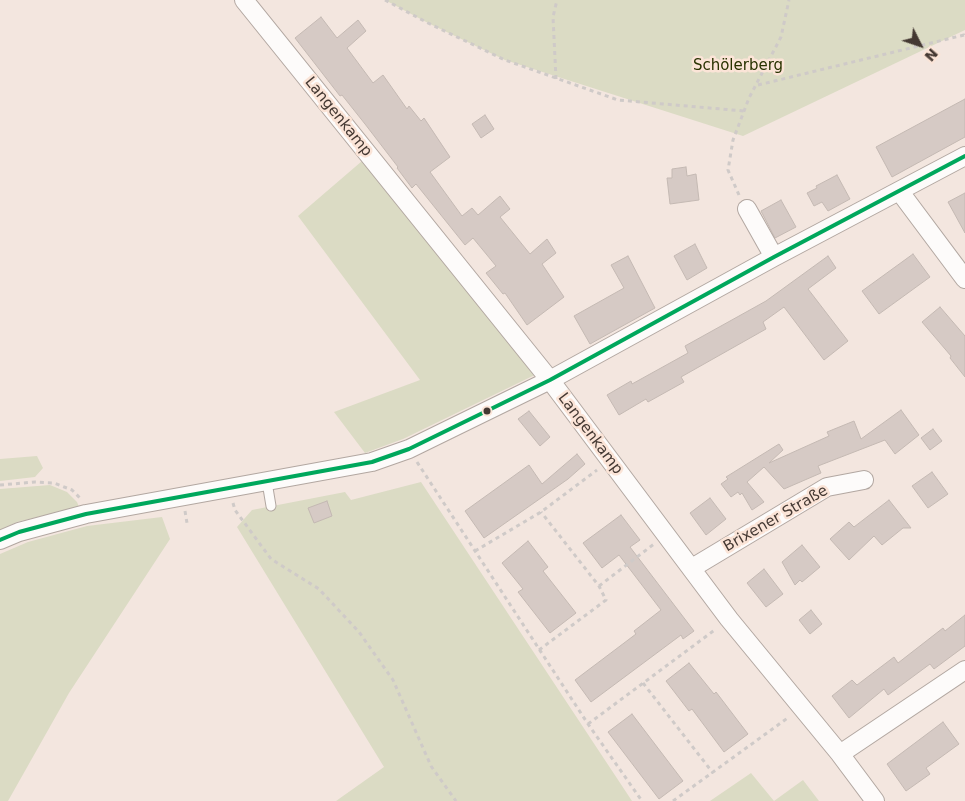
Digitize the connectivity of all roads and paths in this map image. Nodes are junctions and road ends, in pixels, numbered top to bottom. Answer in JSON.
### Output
{"nodes":[{"id":1,"x":244,"y":0,"type":"edge"},
{"id":2,"x":385,"y":0,"type":"edge"},
{"id":3,"x":558,"y":0,"type":"edge"},
{"id":4,"x":789,"y":0,"type":"edge"},
{"id":5,"x":965,"y":38,"type":"edge"},
{"id":6,"x":556,"y":78,"type":"junction"},
{"id":7,"x":757,"y":85,"type":"junction"},
{"id":8,"x":744,"y":111,"type":"junction"},
{"id":9,"x":965,"y":156,"type":"edge"},
{"id":10,"x":900,"y":192,"type":"junction"},
{"id":11,"x":747,"y":209,"type":"joint"},
{"id":12,"x":774,"y":257,"type":"junction"},
{"id":13,"x":965,"y":279,"type":"edge"},
{"id":14,"x":550,"y":380,"type":"junction"},
{"id":15,"x":408,"y":449,"type":"junction"},
{"id":16,"x":610,"y":460,"type":"junction"},
{"id":17,"x":864,"y":480,"type":"dead end"},
{"id":18,"x":266,"y":482,"type":"junction"},
{"id":19,"x":0,"y":485,"type":"edge"},
{"id":20,"x":230,"y":489,"type":"junction"},
{"id":21,"x":271,"y":506,"type":"dead end"},
{"id":22,"x":542,"y":512,"type":"junction"},
{"id":23,"x":86,"y":514,"type":"junction"},
{"id":24,"x":666,"y":534,"type":"junction"},
{"id":25,"x":0,"y":540,"type":"edge"},
{"id":26,"x":475,"y":551,"type":"junction"},
{"id":27,"x":692,"y":568,"type":"junction"},
{"id":28,"x":599,"y":586,"type":"junction"},
{"id":29,"x":729,"y":619,"type":"junction"},
{"id":30,"x":539,"y":650,"type":"junction"},
{"id":31,"x":965,"y":670,"type":"edge"},
{"id":32,"x":643,"y":683,"type":"junction"},
{"id":33,"x":802,"y":708,"type":"junction"},
{"id":34,"x":588,"y":724,"type":"junction"},
{"id":35,"x":840,"y":754,"type":"junction"},
{"id":36,"x":713,"y":773,"type":"junction"},
{"id":37,"x":456,"y":801,"type":"edge"},
{"id":38,"x":642,"y":801,"type":"edge"},
{"id":39,"x":673,"y":801,"type":"edge"},
{"id":40,"x":874,"y":801,"type":"edge"}],
"edges":[{"from":1,"to":14,"type":"street","name":"Langenkamp"},
{"from":2,"to":6,"type":"path"},
{"from":3,"to":6,"type":"path"},
{"from":4,"to":7,"type":"path"},
{"from":5,"to":7,"type":"path"},
{"from":6,"to":8,"type":"path"},
{"from":7,"to":8,"type":"path"},
{"from":8,"to":11,"type":"path"},
{"from":9,"to":10,"type":"street"},
{"from":10,"to":12,"type":"street"},
{"from":10,"to":13,"type":"street"},
{"from":11,"to":12,"type":"street"},
{"from":12,"to":14,"type":"street"},
{"from":14,"to":15,"type":"street"},
{"from":14,"to":16,"type":"street","name":"Langenkamp"},
{"from":15,"to":18,"type":"street"},
{"from":15,"to":26,"type":"path"},
{"from":16,"to":22,"type":"path"},
{"from":16,"to":24,"type":"street","name":"Langenkamp"},
{"from":17,"to":27,"type":"street","name":"Brixener Straße"},
{"from":18,"to":20,"type":"street"},
{"from":18,"to":21,"type":"lane"},
{"from":19,"to":23,"type":"path"},
{"from":20,"to":23,"type":"street"},
{"from":20,"to":37,"type":"path"},
{"from":22,"to":26,"type":"path"},
{"from":22,"to":28,"type":"path"},
{"from":23,"to":25,"type":"street"},
{"from":24,"to":27,"type":"street","name":"Langenkamp"},
{"from":24,"to":28,"type":"path"},
{"from":26,"to":30,"type":"path"},
{"from":27,"to":29,"type":"street","name":"Langenkamp"},
{"from":28,"to":30,"type":"path"},
{"from":29,"to":32,"type":"path"},
{"from":29,"to":33,"type":"street","name":"Langenkamp"},
{"from":30,"to":34,"type":"path"},
{"from":31,"to":35,"type":"street"},
{"from":32,"to":34,"type":"path"},
{"from":32,"to":36,"type":"path"},
{"from":33,"to":35,"type":"street","name":"Langenkamp"},
{"from":33,"to":36,"type":"path"},
{"from":34,"to":38,"type":"path"},
{"from":35,"to":40,"type":"street","name":"Langenkamp"},
{"from":36,"to":39,"type":"path"}]}
